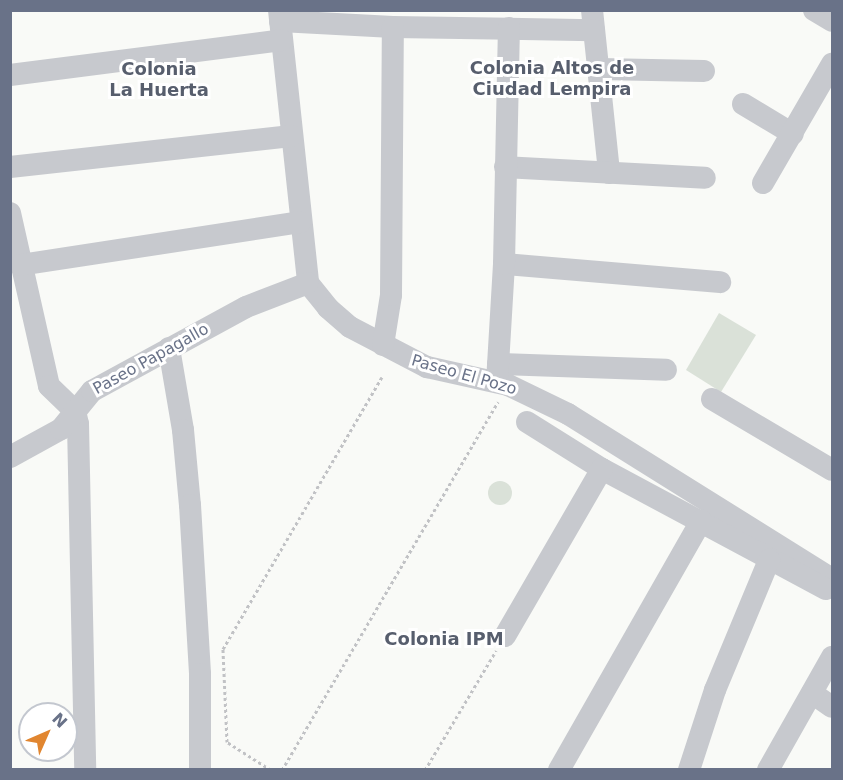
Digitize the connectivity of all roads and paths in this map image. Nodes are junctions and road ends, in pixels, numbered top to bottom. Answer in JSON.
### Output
{"nodes":[{"id":1,"x":814,"y":10,"type":"edge"},
{"id":2,"x":593,"y":20,"type":"edge"},
{"id":3,"x":832,"y":21,"type":"edge"},
{"id":4,"x":280,"y":24,"type":"edge"},
{"id":5,"x":393,"y":27,"type":"junction"},
{"id":6,"x":509,"y":28,"type":"junction"},
{"id":7,"x":832,"y":64,"type":"edge"},
{"id":8,"x":598,"y":69,"type":"junction"},
{"id":9,"x":704,"y":72,"type":"dead end"},
{"id":10,"x":10,"y":75,"type":"edge"},
{"id":11,"x":743,"y":104,"type":"dead end"},
{"id":12,"x":793,"y":134,"type":"junction"},
{"id":13,"x":291,"y":135,"type":"junction"},
{"id":14,"x":10,"y":166,"type":"edge"},
{"id":15,"x":506,"y":167,"type":"junction"},
{"id":16,"x":609,"y":173,"type":"junction"},
{"id":17,"x":705,"y":178,"type":"dead end"},
{"id":18,"x":763,"y":183,"type":"dead end"},
{"id":19,"x":11,"y":221,"type":"edge"},
{"id":20,"x":300,"y":222,"type":"junction"},
{"id":21,"x":504,"y":264,"type":"junction"},
{"id":22,"x":20,"y":265,"type":"junction"},
{"id":23,"x":720,"y":282,"type":"dead end"},
{"id":24,"x":308,"y":283,"type":"junction"},
{"id":25,"x":383,"y":345,"type":"junction"},
{"id":26,"x":169,"y":348,"type":"junction"},
{"id":27,"x":666,"y":370,"type":"dead end"},
{"id":28,"x":382,"y":377,"type":"dead end"},
{"id":29,"x":501,"y":377,"type":"junction"},
{"id":30,"x":712,"y":399,"type":"dead end"},
{"id":31,"x":75,"y":411,"type":"junction"},
{"id":32,"x":527,"y":422,"type":"dead end"},
{"id":33,"x":10,"y":457,"type":"edge"},
{"id":34,"x":602,"y":469,"type":"junction"},
{"id":35,"x":832,"y":470,"type":"edge"},
{"id":36,"x":701,"y":521,"type":"junction"},
{"id":37,"x":769,"y":560,"type":"junction"},
{"id":38,"x":831,"y":576,"type":"edge"},
{"id":39,"x":504,"y":636,"type":"joint"},
{"id":40,"x":832,"y":657,"type":"edge"},
{"id":41,"x":812,"y":693,"type":"junction"},
{"id":42,"x":832,"y":707,"type":"edge"},
{"id":43,"x":85,"y":770,"type":"edge"},
{"id":44,"x":200,"y":770,"type":"edge"},
{"id":45,"x":271,"y":770,"type":"edge"},
{"id":46,"x":282,"y":770,"type":"edge"},
{"id":47,"x":425,"y":770,"type":"edge"},
{"id":48,"x":559,"y":770,"type":"edge"},
{"id":49,"x":689,"y":770,"type":"edge"},
{"id":50,"x":768,"y":770,"type":"edge"}],
"edges":[{"from":1,"to":3,"type":"street"},
{"from":2,"to":6,"type":"street"},
{"from":2,"to":8,"type":"street"},
{"from":4,"to":5,"type":"street"},
{"from":4,"to":10,"type":"street"},
{"from":4,"to":13,"type":"street"},
{"from":5,"to":6,"type":"street"},
{"from":5,"to":25,"type":"street"},
{"from":6,"to":15,"type":"street"},
{"from":7,"to":12,"type":"street"},
{"from":8,"to":9,"type":"street"},
{"from":8,"to":16,"type":"street"},
{"from":11,"to":12,"type":"street"},
{"from":12,"to":18,"type":"street"},
{"from":13,"to":14,"type":"street"},
{"from":13,"to":20,"type":"street"},
{"from":15,"to":16,"type":"street"},
{"from":15,"to":21,"type":"street"},
{"from":16,"to":17,"type":"street"},
{"from":19,"to":22,"type":"street"},
{"from":20,"to":22,"type":"street"},
{"from":20,"to":24,"type":"street"},
{"from":21,"to":23,"type":"street"},
{"from":21,"to":29,"type":"street"},
{"from":22,"to":31,"type":"street"},
{"from":24,"to":25,"type":"street","name":"Paseo El Pozo"},
{"from":24,"to":26,"type":"street","name":"Paseo Papagallo"},
{"from":25,"to":29,"type":"street","name":"Paseo El Pozo"},
{"from":26,"to":31,"type":"street","name":"Paseo Papagallo"},
{"from":26,"to":44,"type":"street"},
{"from":27,"to":29,"type":"street"},
{"from":28,"to":45,"type":"path"},
{"from":29,"to":38,"type":"street","name":"Paseo El Pozo"},
{"from":29,"to":46,"type":"path"},
{"from":30,"to":35,"type":"street"},
{"from":31,"to":33,"type":"street","name":"Paseo Papagallo"},
{"from":31,"to":43,"type":"street"},
{"from":32,"to":34,"type":"street"},
{"from":34,"to":36,"type":"street"},
{"from":34,"to":39,"type":"street"},
{"from":36,"to":37,"type":"street"},
{"from":36,"to":48,"type":"street"},
{"from":37,"to":38,"type":"street"},
{"from":37,"to":49,"type":"street"},
{"from":39,"to":47,"type":"path"},
{"from":40,"to":41,"type":"street"},
{"from":41,"to":42,"type":"street"},
{"from":41,"to":50,"type":"street"}]}
